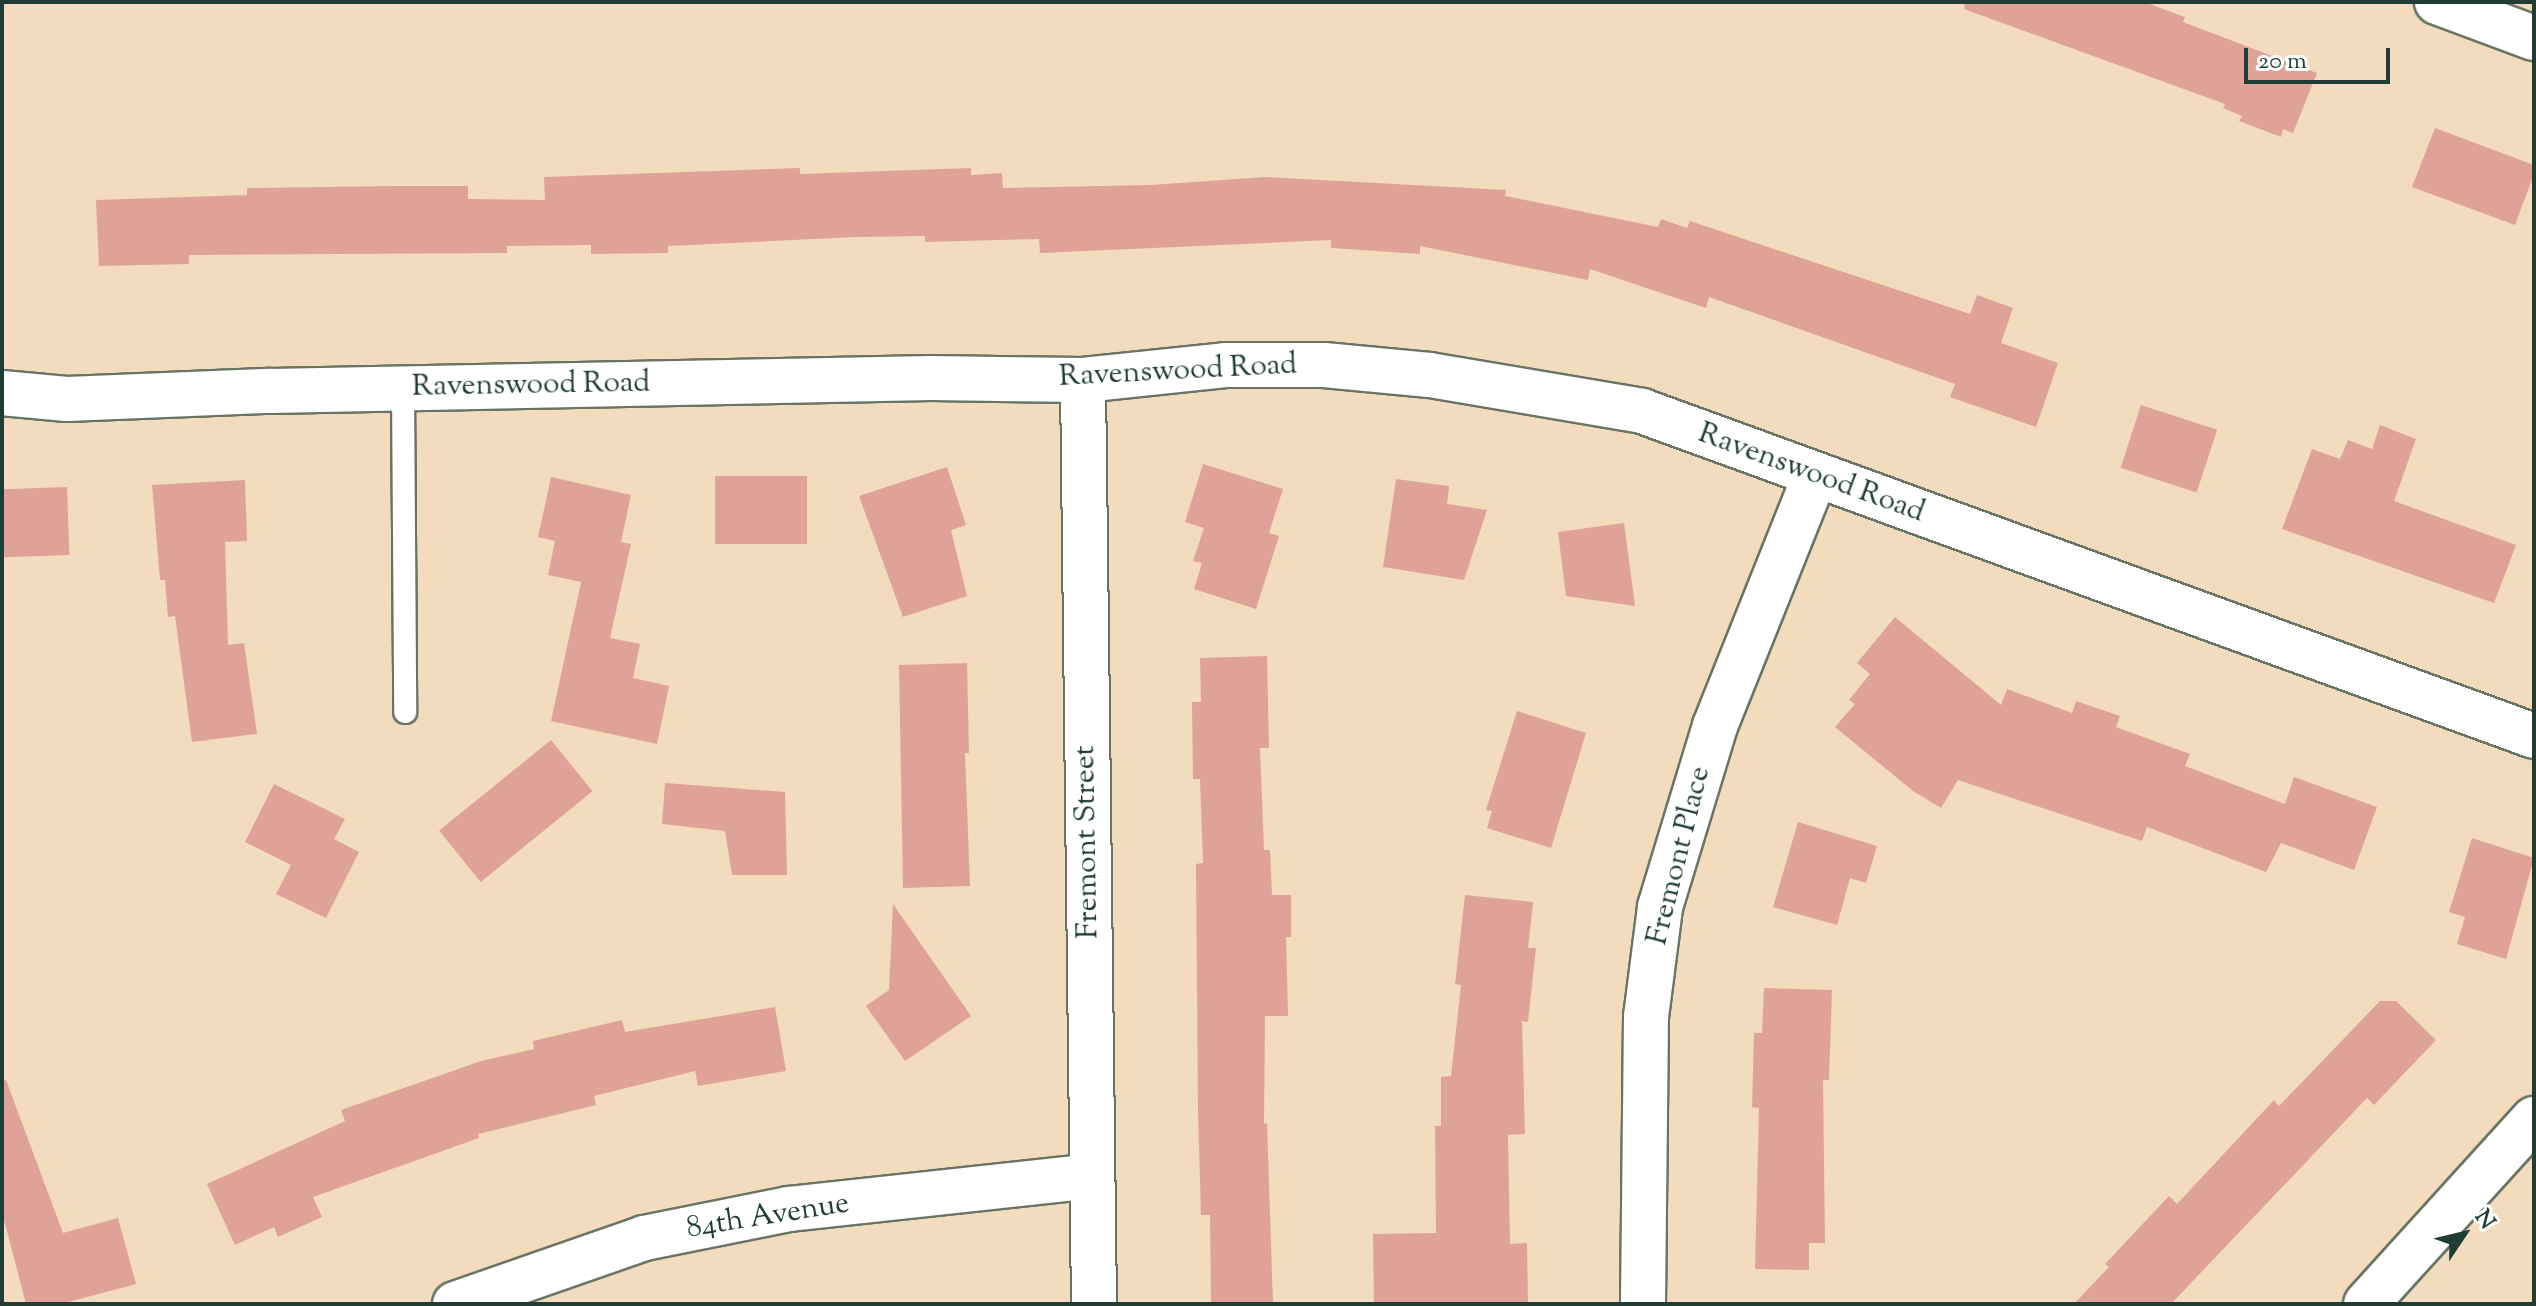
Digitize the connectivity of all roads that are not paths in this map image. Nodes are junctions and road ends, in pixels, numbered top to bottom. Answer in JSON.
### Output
{"nodes":[{"id":1,"x":2437,"y":2,"type":"edge"},
{"id":2,"x":2534,"y":38,"type":"edge"},
{"id":3,"x":1083,"y":380,"type":"junction"},
{"id":4,"x":403,"y":389,"type":"junction"},
{"id":5,"x":2,"y":393,"type":"edge"},
{"id":6,"x":1815,"y":476,"type":"junction"},
{"id":7,"x":405,"y":712,"type":"dead end"},
{"id":8,"x":2534,"y":736,"type":"edge"},
{"id":9,"x":2534,"y":1119,"type":"edge"},
{"id":10,"x":1091,"y":1176,"type":"junction"},
{"id":11,"x":455,"y":1304,"type":"edge"},
{"id":12,"x":1094,"y":1304,"type":"edge"},
{"id":13,"x":1643,"y":1304,"type":"edge"},
{"id":14,"x":2366,"y":1304,"type":"edge"}],
"edges":[{"from":1,"to":2,"type":"street"},
{"from":3,"to":4,"type":"street","name":"Ravenswood Road"},
{"from":3,"to":6,"type":"street","name":"Ravenswood Road"},
{"from":3,"to":10,"type":"street","name":"Fremont Street"},
{"from":4,"to":5,"type":"street","name":"Ravenswood Road"},
{"from":4,"to":7,"type":"lane"},
{"from":6,"to":8,"type":"street","name":"Ravenswood Road"},
{"from":6,"to":13,"type":"street","name":"Fremont Place"},
{"from":9,"to":14,"type":"street"},
{"from":10,"to":11,"type":"street","name":"84th Avenue"},
{"from":10,"to":12,"type":"street","name":"Fremont Street"}]}
